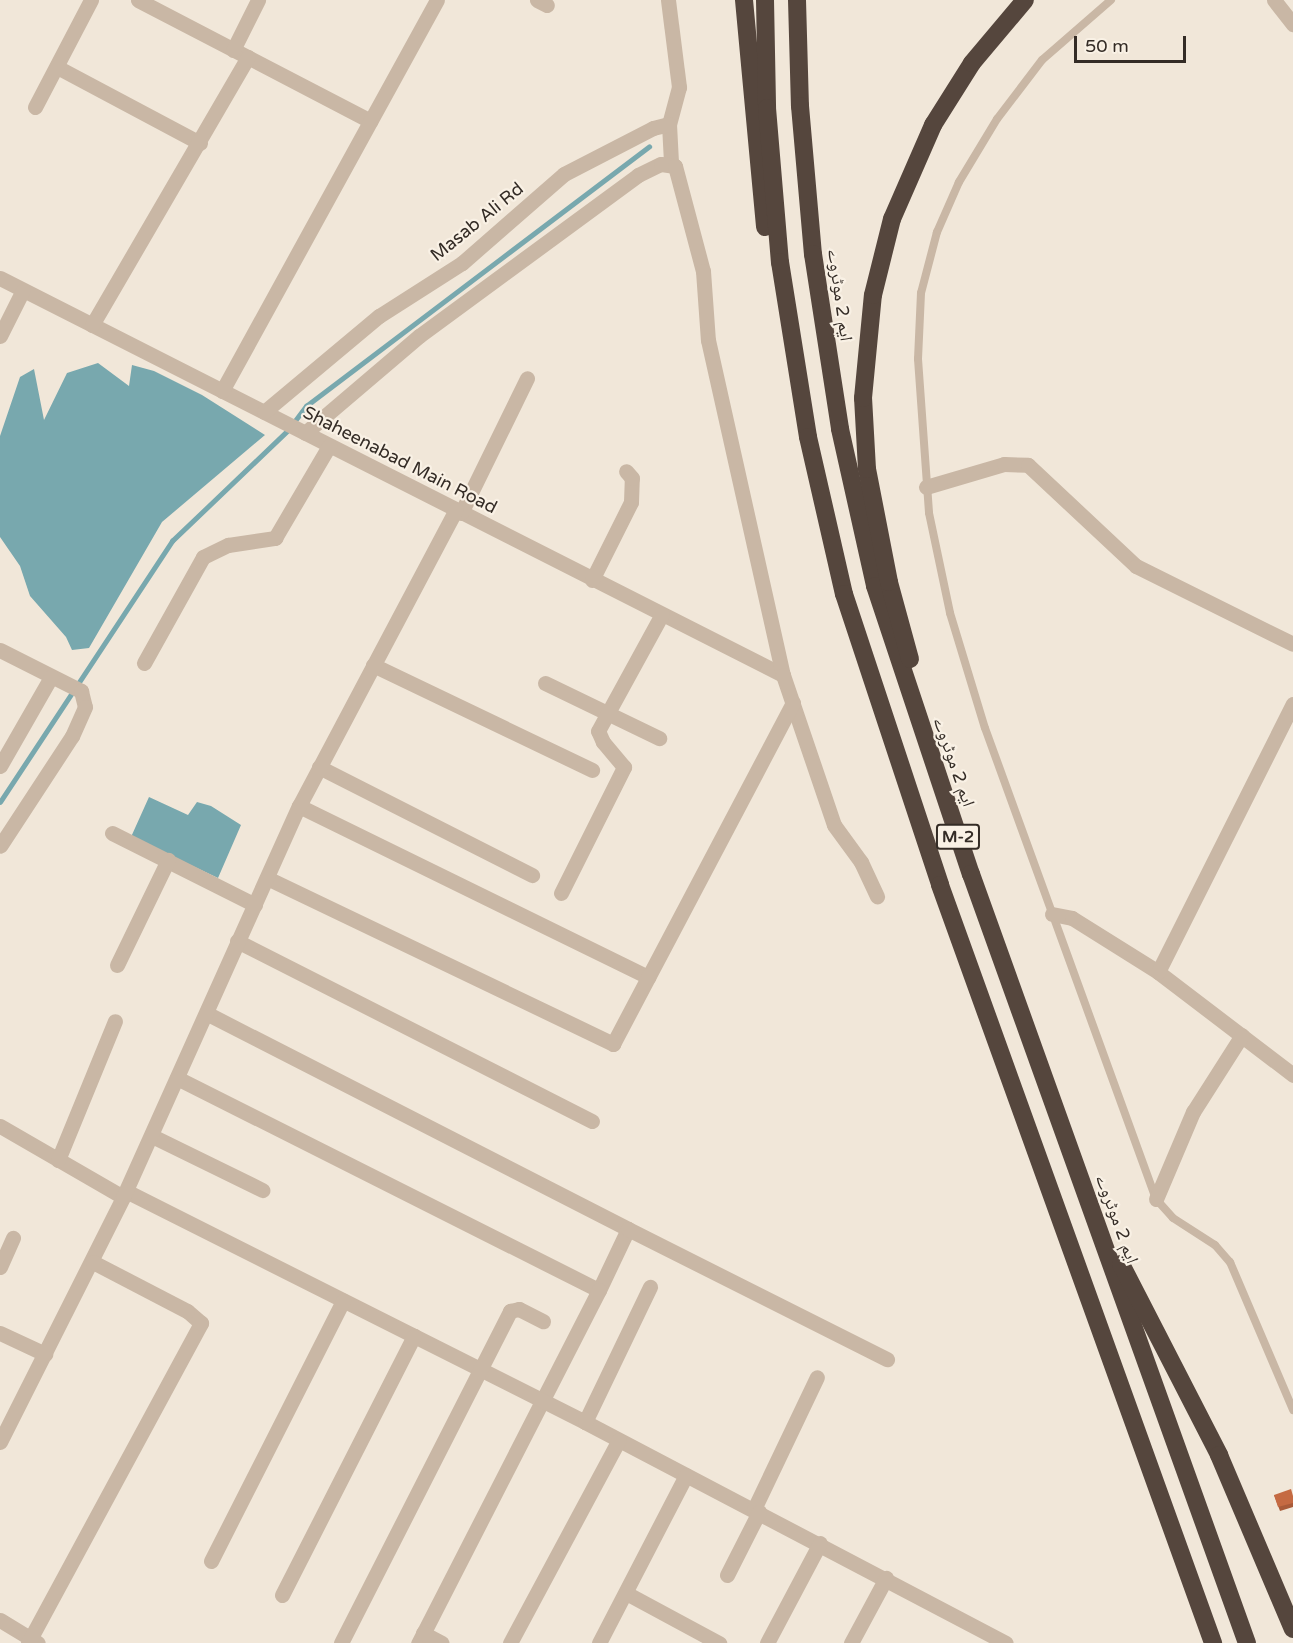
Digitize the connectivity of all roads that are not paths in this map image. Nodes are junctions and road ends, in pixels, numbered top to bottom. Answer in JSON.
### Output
{"nodes":[{"id":1,"x":92,"y":0,"type":"edge"},
{"id":2,"x":138,"y":0,"type":"edge"},
{"id":3,"x":258,"y":0,"type":"edge"},
{"id":4,"x":437,"y":0,"type":"edge"},
{"id":5,"x":668,"y":0,"type":"edge"},
{"id":6,"x":744,"y":0,"type":"edge"},
{"id":7,"x":765,"y":0,"type":"edge"},
{"id":8,"x":797,"y":0,"type":"edge"},
{"id":9,"x":1025,"y":0,"type":"edge"},
{"id":10,"x":1111,"y":0,"type":"edge"},
{"id":11,"x":1274,"y":0,"type":"edge"},
{"id":12,"x":1293,"y":24,"type":"edge"},
{"id":13,"x":233,"y":50,"type":"junction"},
{"id":14,"x":248,"y":57,"type":"junction"},
{"id":15,"x":57,"y":67,"type":"junction"},
{"id":16,"x":35,"y":107,"type":"dead end"},
{"id":17,"x":370,"y":122,"type":"junction"},
{"id":18,"x":669,"y":124,"type":"junction"},
{"id":19,"x":200,"y":143,"type":"junction"},
{"id":20,"x":671,"y":163,"type":"junction"},
{"id":21,"x":0,"y":278,"type":"edge"},
{"id":22,"x":23,"y":290,"type":"junction"},
{"id":23,"x":92,"y":325,"type":"junction"},
{"id":24,"x":0,"y":336,"type":"edge"},
{"id":25,"x":528,"y":378,"type":"dead end"},
{"id":26,"x":222,"y":391,"type":"junction"},
{"id":27,"x":264,"y":412,"type":"junction"},
{"id":28,"x":305,"y":433,"type":"junction"},
{"id":29,"x":329,"y":446,"type":"junction"},
{"id":30,"x":626,"y":471,"type":"dead end"},
{"id":31,"x":926,"y":487,"type":"junction"},
{"id":32,"x":458,"y":512,"type":"junction"},
{"id":33,"x":825,"y":516,"type":"junction"},
{"id":34,"x":592,"y":580,"type":"junction"},
{"id":35,"x":662,"y":614,"type":"junction"},
{"id":36,"x":1293,"y":644,"type":"edge"},
{"id":37,"x":0,"y":650,"type":"edge"},
{"id":38,"x":144,"y":663,"type":"dead end"},
{"id":39,"x":373,"y":665,"type":"junction"},
{"id":40,"x":783,"y":675,"type":"junction"},
{"id":41,"x":51,"y":676,"type":"junction"},
{"id":42,"x":545,"y":683,"type":"dead end"},
{"id":43,"x":793,"y":703,"type":"junction"},
{"id":44,"x":1293,"y":704,"type":"edge"},
{"id":45,"x":607,"y":713,"type":"junction"},
{"id":46,"x":659,"y":738,"type":"dead end"},
{"id":47,"x":0,"y":766,"type":"edge"},
{"id":48,"x":319,"y":767,"type":"junction"},
{"id":49,"x":592,"y":770,"type":"dead end"},
{"id":50,"x":299,"y":806,"type":"junction"},
{"id":51,"x":112,"y":833,"type":"dead end"},
{"id":52,"x":0,"y":846,"type":"edge"},
{"id":53,"x":168,"y":860,"type":"junction"},
{"id":54,"x":971,"y":874,"type":"junction"},
{"id":55,"x":532,"y":875,"type":"dead end"},
{"id":56,"x":267,"y":878,"type":"junction"},
{"id":57,"x":561,"y":893,"type":"dead end"},
{"id":58,"x":877,"y":896,"type":"dead end"},
{"id":59,"x":255,"y":905,"type":"junction"},
{"id":60,"x":1052,"y":914,"type":"junction"},
{"id":61,"x":237,"y":941,"type":"junction"},
{"id":62,"x":117,"y":965,"type":"dead end"},
{"id":63,"x":1158,"y":972,"type":"junction"},
{"id":64,"x":648,"y":977,"type":"junction"},
{"id":65,"x":208,"y":1014,"type":"junction"},
{"id":66,"x":115,"y":1021,"type":"dead end"},
{"id":67,"x":1242,"y":1035,"type":"junction"},
{"id":68,"x":1293,"y":1075,"type":"edge"},
{"id":69,"x":177,"y":1078,"type":"junction"},
{"id":70,"x":592,"y":1121,"type":"dead end"},
{"id":71,"x":0,"y":1126,"type":"edge"},
{"id":72,"x":152,"y":1136,"type":"junction"},
{"id":73,"x":58,"y":1160,"type":"junction"},
{"id":74,"x":262,"y":1190,"type":"dead end"},
{"id":75,"x":1083,"y":1190,"type":"junction"},
{"id":76,"x":125,"y":1194,"type":"junction"},
{"id":77,"x":1156,"y":1199,"type":"junction"},
{"id":78,"x":628,"y":1229,"type":"junction"},
{"id":79,"x":13,"y":1238,"type":"dead end"},
{"id":80,"x":93,"y":1262,"type":"junction"},
{"id":81,"x":0,"y":1267,"type":"edge"},
{"id":82,"x":650,"y":1287,"type":"dead end"},
{"id":83,"x":599,"y":1290,"type":"junction"},
{"id":84,"x":343,"y":1300,"type":"junction"},
{"id":85,"x":543,"y":1321,"type":"dead end"},
{"id":86,"x":0,"y":1333,"type":"edge"},
{"id":87,"x":414,"y":1336,"type":"junction"},
{"id":88,"x":45,"y":1354,"type":"junction"},
{"id":89,"x":887,"y":1359,"type":"dead end"},
{"id":90,"x":480,"y":1369,"type":"junction"},
{"id":91,"x":817,"y":1377,"type":"dead end"},
{"id":92,"x":545,"y":1401,"type":"junction"},
{"id":93,"x":1293,"y":1410,"type":"edge"},
{"id":94,"x":585,"y":1422,"type":"junction"},
{"id":95,"x":619,"y":1440,"type":"junction"},
{"id":96,"x":0,"y":1442,"type":"edge"},
{"id":97,"x":686,"y":1475,"type":"junction"},
{"id":98,"x":756,"y":1511,"type":"junction"},
{"id":99,"x":820,"y":1543,"type":"junction"},
{"id":100,"x":211,"y":1561,"type":"dead end"},
{"id":101,"x":727,"y":1575,"type":"dead end"},
{"id":102,"x":886,"y":1578,"type":"junction"},
{"id":103,"x":626,"y":1593,"type":"junction"},
{"id":104,"x":282,"y":1595,"type":"dead end"},
{"id":105,"x":0,"y":1620,"type":"edge"},
{"id":106,"x":1293,"y":1629,"type":"edge"},
{"id":107,"x":421,"y":1638,"type":"edge"},
{"id":108,"x":997,"y":1641,"type":"edge"},
{"id":109,"x":32,"y":1642,"type":"edge"},
{"id":110,"x":341,"y":1643,"type":"edge"},
{"id":111,"x":442,"y":1643,"type":"edge"},
{"id":112,"x":510,"y":1643,"type":"edge"},
{"id":113,"x":599,"y":1643,"type":"edge"},
{"id":114,"x":719,"y":1643,"type":"edge"},
{"id":115,"x":767,"y":1643,"type":"edge"},
{"id":116,"x":851,"y":1643,"type":"edge"},
{"id":117,"x":1213,"y":1643,"type":"edge"},
{"id":118,"x":1247,"y":1643,"type":"edge"}],
"edges":[{"from":1,"to":15,"type":"street"},
{"from":2,"to":13,"type":"street"},
{"from":3,"to":13,"type":"street"},
{"from":4,"to":17,"type":"street"},
{"from":5,"to":18,"type":"street"},
{"from":6,"to":33,"type":"highway"},
{"from":7,"to":33,"type":"highway","number":"M-2"},
{"from":8,"to":54,"type":"highway","name":"ایم 2 موٹروے","number":"M-2"},
{"from":9,"to":54,"type":"highway"},
{"from":10,"to":31,"type":"lane"},
{"from":11,"to":12,"type":"street"},
{"from":13,"to":14,"type":"street"},
{"from":14,"to":17,"type":"street"},
{"from":14,"to":19,"type":"street"},
{"from":15,"to":16,"type":"street"},
{"from":15,"to":19,"type":"street"},
{"from":17,"to":26,"type":"street"},
{"from":18,"to":20,"type":"street"},
{"from":18,"to":27,"type":"street","name":"Masab Ali Rd"},
{"from":19,"to":23,"type":"street"},
{"from":20,"to":28,"type":"street"},
{"from":20,"to":40,"type":"street"},
{"from":21,"to":22,"type":"street","name":"Shaheenabad Main Road"},
{"from":22,"to":23,"type":"street","name":"Shaheenabad Main Road"},
{"from":22,"to":24,"type":"street"},
{"from":23,"to":26,"type":"street","name":"Shaheenabad Main Road"},
{"from":25,"to":32,"type":"street"},
{"from":26,"to":27,"type":"street","name":"Shaheenabad Main Road"},
{"from":27,"to":28,"type":"street","name":"Shaheenabad Main Road"},
{"from":28,"to":29,"type":"street","name":"Shaheenabad Main Road"},
{"from":29,"to":32,"type":"street","name":"Shaheenabad Main Road"},
{"from":29,"to":38,"type":"street"},
{"from":30,"to":34,"type":"street"},
{"from":31,"to":36,"type":"street"},
{"from":31,"to":60,"type":"lane"},
{"from":32,"to":34,"type":"street","name":"Shaheenabad Main Road"},
{"from":32,"to":39,"type":"street"},
{"from":33,"to":117,"type":"highway","number":"M-2"},
{"from":34,"to":35,"type":"street","name":"Shaheenabad Main Road"},
{"from":35,"to":40,"type":"street","name":"Shaheenabad Main Road"},
{"from":35,"to":45,"type":"street"},
{"from":37,"to":41,"type":"street"},
{"from":39,"to":48,"type":"street"},
{"from":39,"to":49,"type":"street"},
{"from":40,"to":43,"type":"street"},
{"from":41,"to":47,"type":"street"},
{"from":41,"to":52,"type":"street"},
{"from":42,"to":45,"type":"street"},
{"from":43,"to":58,"type":"street"},
{"from":43,"to":64,"type":"street"},
{"from":44,"to":63,"type":"street"},
{"from":45,"to":46,"type":"street"},
{"from":45,"to":57,"type":"street"},
{"from":48,"to":50,"type":"street"},
{"from":48,"to":55,"type":"street"},
{"from":50,"to":56,"type":"street"},
{"from":50,"to":64,"type":"street"},
{"from":51,"to":53,"type":"street"},
{"from":53,"to":59,"type":"street"},
{"from":53,"to":62,"type":"street"},
{"from":54,"to":75,"type":"highway","name":"ایم 2 موٹروے","number":"M-2"},
{"from":56,"to":59,"type":"street"},
{"from":56,"to":64,"type":"street"},
{"from":59,"to":61,"type":"street"},
{"from":60,"to":63,"type":"street"},
{"from":60,"to":77,"type":"lane"},
{"from":61,"to":65,"type":"street"},
{"from":61,"to":70,"type":"street"},
{"from":63,"to":67,"type":"street"},
{"from":65,"to":69,"type":"street"},
{"from":65,"to":78,"type":"street"},
{"from":66,"to":73,"type":"street"},
{"from":67,"to":68,"type":"street"},
{"from":67,"to":77,"type":"street"},
{"from":69,"to":72,"type":"street"},
{"from":69,"to":83,"type":"street"},
{"from":71,"to":73,"type":"street"},
{"from":72,"to":74,"type":"street"},
{"from":72,"to":76,"type":"street"},
{"from":73,"to":76,"type":"street"},
{"from":75,"to":106,"type":"highway"},
{"from":75,"to":118,"type":"highway","name":"ایم 2 موٹروے","number":"M-2"},
{"from":76,"to":80,"type":"street"},
{"from":76,"to":84,"type":"street"},
{"from":77,"to":93,"type":"lane"},
{"from":78,"to":83,"type":"street"},
{"from":78,"to":89,"type":"street"},
{"from":79,"to":81,"type":"street"},
{"from":80,"to":88,"type":"street"},
{"from":80,"to":109,"type":"street"},
{"from":82,"to":94,"type":"street"},
{"from":83,"to":92,"type":"street"},
{"from":84,"to":87,"type":"street"},
{"from":84,"to":100,"type":"street"},
{"from":85,"to":90,"type":"street"},
{"from":86,"to":88,"type":"street"},
{"from":87,"to":90,"type":"street"},
{"from":87,"to":104,"type":"street"},
{"from":88,"to":96,"type":"street"},
{"from":90,"to":92,"type":"street"},
{"from":90,"to":110,"type":"street"},
{"from":91,"to":98,"type":"street"},
{"from":92,"to":94,"type":"street"},
{"from":92,"to":107,"type":"street"},
{"from":94,"to":95,"type":"street"},
{"from":95,"to":97,"type":"street"},
{"from":95,"to":112,"type":"street"},
{"from":97,"to":98,"type":"street"},
{"from":97,"to":103,"type":"street"},
{"from":98,"to":99,"type":"street"},
{"from":98,"to":101,"type":"street"},
{"from":99,"to":102,"type":"street"},
{"from":99,"to":115,"type":"street"},
{"from":102,"to":108,"type":"street"},
{"from":102,"to":116,"type":"street"},
{"from":103,"to":113,"type":"street"},
{"from":103,"to":114,"type":"street"},
{"from":105,"to":109,"type":"street"},
{"from":107,"to":111,"type":"street"}]}
